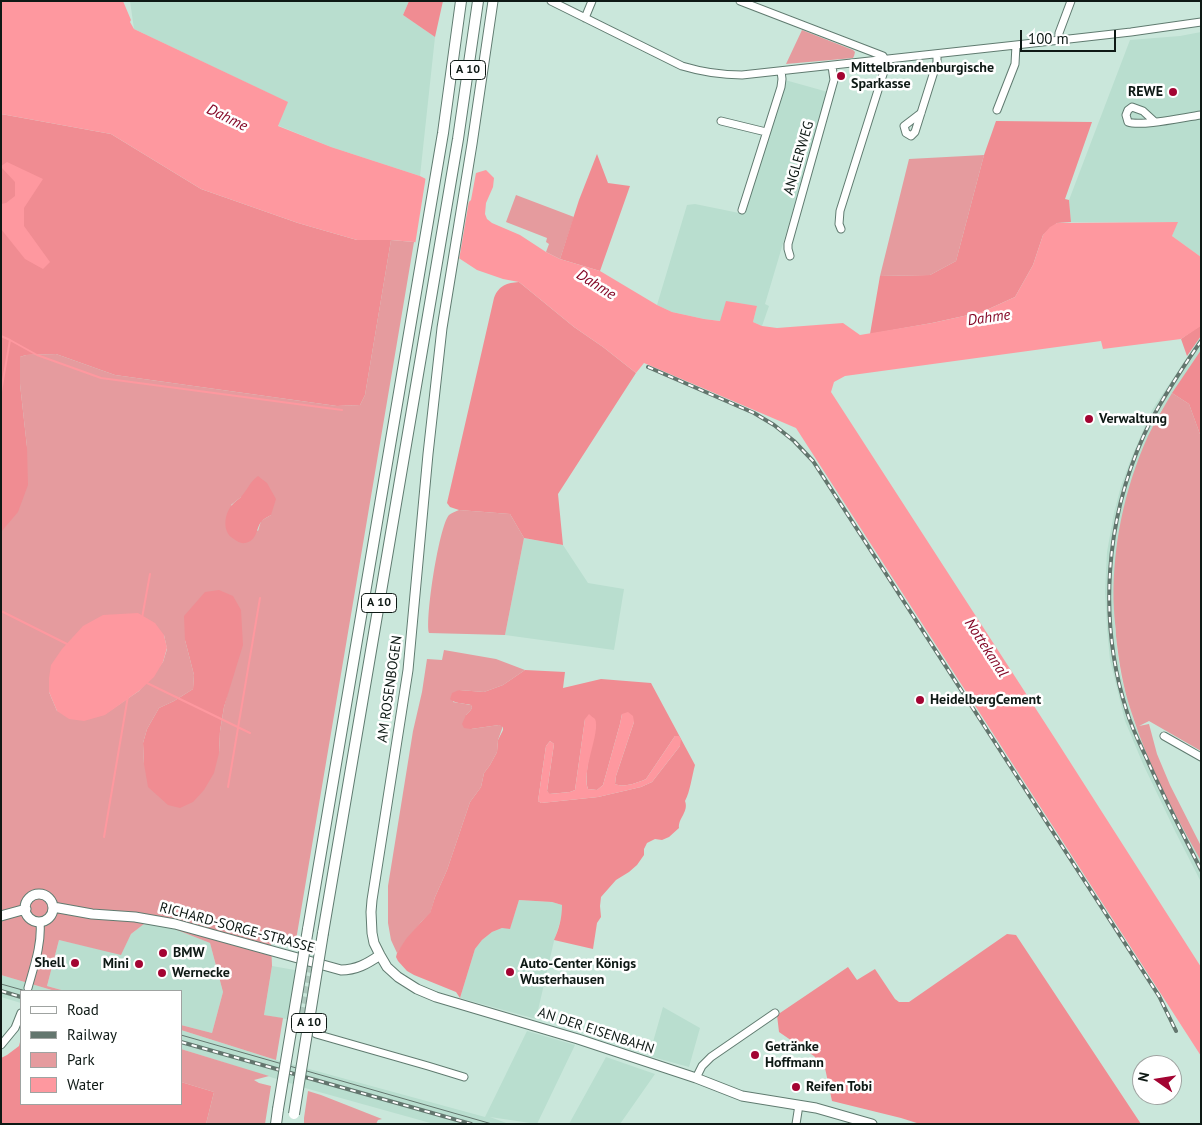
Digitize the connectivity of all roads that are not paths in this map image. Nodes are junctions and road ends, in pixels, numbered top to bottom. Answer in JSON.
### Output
{"nodes":[{"id":1,"x":462,"y":1,"type":"edge"},
{"id":2,"x":478,"y":1,"type":"edge"},
{"id":3,"x":493,"y":1,"type":"edge"},
{"id":4,"x":551,"y":1,"type":"edge"},
{"id":5,"x":592,"y":1,"type":"edge"},
{"id":6,"x":740,"y":1,"type":"edge"},
{"id":7,"x":1071,"y":1,"type":"edge"},
{"id":8,"x":585,"y":18,"type":"junction"},
{"id":9,"x":1201,"y":22,"type":"edge"},
{"id":10,"x":1059,"y":40,"type":"junction"},
{"id":11,"x":1016,"y":45,"type":"junction"},
{"id":12,"x":937,"y":54,"type":"junction"},
{"id":13,"x":885,"y":60,"type":"junction"},
{"id":14,"x":832,"y":66,"type":"junction"},
{"id":15,"x":782,"y":71,"type":"junction"},
{"id":16,"x":997,"y":110,"type":"dead end"},
{"id":17,"x":922,"y":113,"type":"dead end"},
{"id":18,"x":1201,"y":115,"type":"edge"},
{"id":19,"x":721,"y":121,"type":"dead end"},
{"id":20,"x":1155,"y":122,"type":"dead end"},
{"id":21,"x":766,"y":132,"type":"junction"},
{"id":22,"x":742,"y":210,"type":"dead end"},
{"id":23,"x":841,"y":229,"type":"dead end"},
{"id":24,"x":790,"y":256,"type":"dead end"},
{"id":25,"x":1164,"y":736,"type":"dead end"},
{"id":26,"x":1201,"y":758,"type":"edge"},
{"id":27,"x":53,"y":907,"type":"junction"},
{"id":28,"x":26,"y":909,"type":"junction"},
{"id":29,"x":1,"y":916,"type":"edge"},
{"id":30,"x":40,"y":922,"type":"junction"},
{"id":31,"x":380,"y":955,"type":"junction"},
{"id":32,"x":28,"y":988,"type":"dead end"},
{"id":33,"x":775,"y":1013,"type":"dead end"},
{"id":34,"x":20,"y":1016,"type":"edge"},
{"id":35,"x":316,"y":1034,"type":"dead end"},
{"id":36,"x":1,"y":1046,"type":"edge"},
{"id":37,"x":464,"y":1078,"type":"dead end"},
{"id":38,"x":696,"y":1078,"type":"junction"},
{"id":39,"x":799,"y":1105,"type":"junction"},
{"id":40,"x":293,"y":1119,"type":"edge"},
{"id":41,"x":276,"y":1124,"type":"edge"},
{"id":42,"x":796,"y":1124,"type":"edge"},
{"id":43,"x":872,"y":1124,"type":"edge"}],
"edges":[{"from":1,"to":41,"type":"highway","number":"A 10","bridge":true},
{"from":2,"to":40,"type":"highway","number":"A 10","bridge":true},
{"from":3,"to":31,"type":"main road","name":"AM ROSENBOGEN"},
{"from":4,"to":8,"type":"street"},
{"from":5,"to":8,"type":"street"},
{"from":6,"to":13,"type":"street"},
{"from":7,"to":10,"type":"street"},
{"from":8,"to":15,"type":"street"},
{"from":9,"to":10,"type":"street"},
{"from":10,"to":11,"type":"street"},
{"from":11,"to":12,"type":"street"},
{"from":11,"to":16,"type":"street"},
{"from":12,"to":13,"type":"street"},
{"from":12,"to":17,"type":"street"},
{"from":13,"to":14,"type":"street"},
{"from":13,"to":23,"type":"street"},
{"from":14,"to":15,"type":"street"},
{"from":14,"to":24,"type":"street","name":"ANGLERWEG"},
{"from":15,"to":21,"type":"street"},
{"from":18,"to":20,"type":"street"},
{"from":19,"to":21,"type":"street"},
{"from":21,"to":22,"type":"street"},
{"from":25,"to":26,"type":"street"},
{"from":27,"to":28,"type":"main road"},
{"from":27,"to":30,"type":"main road"},
{"from":27,"to":31,"type":"main road","name":"RICHARD-SORGE-STRASSE"},
{"from":28,"to":29,"type":"main road"},
{"from":28,"to":30,"type":"main road"},
{"from":30,"to":32,"type":"street"},
{"from":31,"to":38,"type":"main road","name":"AN DER EISENBAHN"},
{"from":33,"to":38,"type":"street"},
{"from":34,"to":36,"type":"street"},
{"from":35,"to":37,"type":"street"},
{"from":38,"to":39,"type":"main road","name":"AN DER EISENBAHN"},
{"from":39,"to":42,"type":"street"},
{"from":39,"to":43,"type":"main road","name":"AN DER EISENBAHN"}]}
